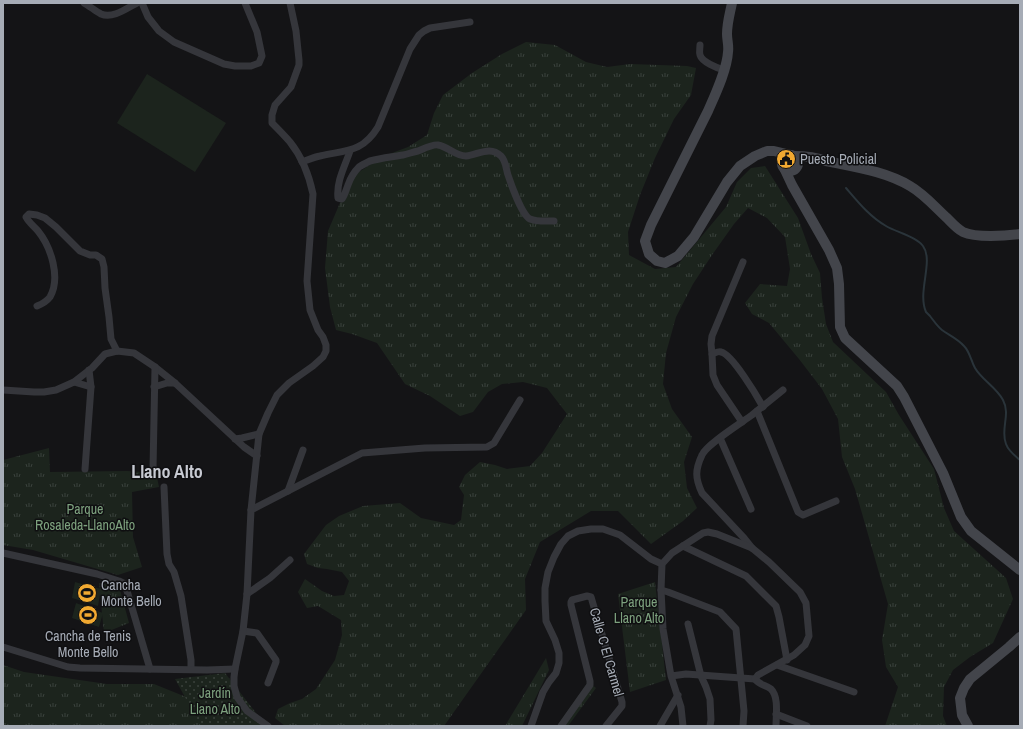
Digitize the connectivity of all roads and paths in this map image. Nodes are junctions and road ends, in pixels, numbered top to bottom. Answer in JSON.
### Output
{"nodes":[{"id":1,"x":84,"y":3,"type":"edge"},
{"id":2,"x":138,"y":3,"type":"edge"},
{"id":3,"x":142,"y":3,"type":"edge"},
{"id":4,"x":246,"y":3,"type":"edge"},
{"id":5,"x":291,"y":3,"type":"edge"},
{"id":6,"x":732,"y":3,"type":"edge"},
{"id":7,"x":470,"y":22,"type":"dead end"},
{"id":8,"x":700,"y":45,"type":"dead end"},
{"id":9,"x":724,"y":70,"type":"junction"},
{"id":10,"x":350,"y":151,"type":"junction"},
{"id":11,"x":792,"y":155,"type":"junction"},
{"id":12,"x":755,"y":156,"type":"junction"},
{"id":13,"x":826,"y":161,"type":"junction"},
{"id":14,"x":302,"y":162,"type":"junction"},
{"id":15,"x":790,"y":169,"type":"junction"},
{"id":16,"x":554,"y":221,"type":"dead end"},
{"id":17,"x":1020,"y":234,"type":"edge"},
{"id":18,"x":743,"y":262,"type":"dead end"},
{"id":19,"x":37,"y":306,"type":"dead end"},
{"id":20,"x":111,"y":339,"type":"junction"},
{"id":21,"x":117,"y":351,"type":"junction"},
{"id":22,"x":105,"y":354,"type":"junction"},
{"id":23,"x":712,"y":354,"type":"junction"},
{"id":24,"x":155,"y":367,"type":"junction"},
{"id":25,"x":89,"y":370,"type":"junction"},
{"id":26,"x":74,"y":382,"type":"junction"},
{"id":27,"x":175,"y":384,"type":"junction"},
{"id":28,"x":91,"y":387,"type":"junction"},
{"id":29,"x":154,"y":387,"type":"junction"},
{"id":30,"x":3,"y":390,"type":"edge"},
{"id":31,"x":783,"y":390,"type":"dead end"},
{"id":32,"x":520,"y":400,"type":"dead end"},
{"id":33,"x":760,"y":409,"type":"junction"},
{"id":34,"x":742,"y":422,"type":"junction"},
{"id":35,"x":259,"y":434,"type":"junction"},
{"id":36,"x":720,"y":438,"type":"junction"},
{"id":37,"x":235,"y":439,"type":"junction"},
{"id":38,"x":303,"y":450,"type":"dead end"},
{"id":39,"x":256,"y":456,"type":"junction"},
{"id":40,"x":85,"y":469,"type":"dead end"},
{"id":41,"x":153,"y":469,"type":"dead end"},
{"id":42,"x":164,"y":487,"type":"dead end"},
{"id":43,"x":288,"y":491,"type":"junction"},
{"id":44,"x":836,"y":501,"type":"dead end"},
{"id":45,"x":751,"y":509,"type":"dead end"},
{"id":46,"x":251,"y":510,"type":"junction"},
{"id":47,"x":683,"y":546,"type":"junction"},
{"id":48,"x":752,"y":548,"type":"junction"},
{"id":49,"x":3,"y":553,"type":"edge"},
{"id":50,"x":290,"y":560,"type":"dead end"},
{"id":51,"x":662,"y":564,"type":"junction"},
{"id":52,"x":1020,"y":570,"type":"edge"},
{"id":53,"x":661,"y":590,"type":"junction"},
{"id":54,"x":247,"y":594,"type":"junction"},
{"id":55,"x":688,"y":624,"type":"dead end"},
{"id":56,"x":243,"y":631,"type":"junction"},
{"id":57,"x":1020,"y":637,"type":"edge"},
{"id":58,"x":3,"y":647,"type":"edge"},
{"id":59,"x":787,"y":660,"type":"junction"},
{"id":60,"x":777,"y":665,"type":"junction"},
{"id":61,"x":150,"y":669,"type":"junction"},
{"id":62,"x":234,"y":669,"type":"junction"},
{"id":63,"x":191,"y":670,"type":"junction"},
{"id":64,"x":671,"y":676,"type":"junction"},
{"id":65,"x":701,"y":676,"type":"junction"},
{"id":66,"x":741,"y":678,"type":"junction"},
{"id":67,"x":755,"y":679,"type":"junction"},
{"id":68,"x":268,"y":683,"type":"dead end"},
{"id":69,"x":854,"y":692,"type":"dead end"},
{"id":70,"x":678,"y":695,"type":"junction"},
{"id":71,"x":776,"y":714,"type":"junction"},
{"id":72,"x":268,"y":726,"type":"edge"},
{"id":73,"x":532,"y":726,"type":"edge"},
{"id":74,"x":561,"y":726,"type":"edge"},
{"id":75,"x":606,"y":726,"type":"edge"},
{"id":76,"x":660,"y":726,"type":"edge"},
{"id":77,"x":683,"y":726,"type":"edge"},
{"id":78,"x":710,"y":726,"type":"edge"},
{"id":79,"x":743,"y":726,"type":"edge"},
{"id":80,"x":776,"y":726,"type":"edge"},
{"id":81,"x":807,"y":726,"type":"edge"},
{"id":82,"x":968,"y":726,"type":"edge"}],
"edges":[{"from":1,"to":2,"type":"street"},
{"from":3,"to":4,"type":"street"},
{"from":5,"to":14,"type":"street"},
{"from":6,"to":9,"type":"street"},
{"from":7,"to":10,"type":"street"},
{"from":8,"to":9,"type":"street"},
{"from":9,"to":12,"type":"street"},
{"from":10,"to":14,"type":"street"},
{"from":10,"to":16,"type":"street"},
{"from":11,"to":12,"type":"street"},
{"from":11,"to":13,"type":"street"},
{"from":11,"to":15,"type":"street"},
{"from":11,"to":15,"type":"street"},
{"from":12,"to":15,"type":"street"},
{"from":13,"to":15,"type":"street"},
{"from":13,"to":17,"type":"street"},
{"from":14,"to":35,"type":"street"},
{"from":15,"to":52,"type":"street"},
{"from":18,"to":23,"type":"street"},
{"from":19,"to":20,"type":"street"},
{"from":20,"to":21,"type":"street"},
{"from":20,"to":22,"type":"street"},
{"from":21,"to":22,"type":"street"},
{"from":21,"to":24,"type":"street"},
{"from":22,"to":25,"type":"street"},
{"from":23,"to":33,"type":"street"},
{"from":23,"to":34,"type":"street"},
{"from":24,"to":27,"type":"street"},
{"from":24,"to":29,"type":"street"},
{"from":25,"to":26,"type":"street"},
{"from":25,"to":28,"type":"street"},
{"from":26,"to":28,"type":"street"},
{"from":26,"to":30,"type":"street"},
{"from":27,"to":29,"type":"street"},
{"from":27,"to":37,"type":"street"},
{"from":28,"to":40,"type":"street"},
{"from":29,"to":41,"type":"street"},
{"from":31,"to":33,"type":"street"},
{"from":32,"to":43,"type":"street"},
{"from":33,"to":34,"type":"street"},
{"from":33,"to":44,"type":"street"},
{"from":34,"to":36,"type":"street"},
{"from":35,"to":37,"type":"street"},
{"from":35,"to":39,"type":"street"},
{"from":36,"to":45,"type":"street"},
{"from":36,"to":48,"type":"street"},
{"from":37,"to":39,"type":"street"},
{"from":38,"to":43,"type":"street"},
{"from":39,"to":46,"type":"street"},
{"from":42,"to":63,"type":"street"},
{"from":43,"to":46,"type":"street"},
{"from":46,"to":54,"type":"street"},
{"from":47,"to":48,"type":"street"},
{"from":47,"to":51,"type":"street"},
{"from":47,"to":59,"type":"street"},
{"from":48,"to":59,"type":"street"},
{"from":49,"to":61,"type":"street"},
{"from":50,"to":54,"type":"street"},
{"from":51,"to":53,"type":"street"},
{"from":51,"to":73,"type":"street"},
{"from":53,"to":64,"type":"street"},
{"from":53,"to":66,"type":"street"},
{"from":54,"to":56,"type":"street"},
{"from":55,"to":65,"type":"street"},
{"from":56,"to":62,"type":"street"},
{"from":56,"to":68,"type":"street"},
{"from":57,"to":82,"type":"street"},
{"from":58,"to":61,"type":"street"},
{"from":59,"to":60,"type":"street"},
{"from":60,"to":67,"type":"street"},
{"from":60,"to":69,"type":"street"},
{"from":61,"to":63,"type":"street"},
{"from":62,"to":63,"type":"street"},
{"from":62,"to":72,"type":"street"},
{"from":64,"to":65,"type":"street"},
{"from":64,"to":70,"type":"street"},
{"from":65,"to":66,"type":"street"},
{"from":65,"to":78,"type":"street"},
{"from":66,"to":67,"type":"street"},
{"from":66,"to":79,"type":"street"},
{"from":67,"to":71,"type":"street"},
{"from":70,"to":76,"type":"street"},
{"from":70,"to":77,"type":"street"},
{"from":71,"to":80,"type":"street"},
{"from":71,"to":81,"type":"street"},
{"from":74,"to":75,"type":"street","name":"Calle C El Carmel"}]}
